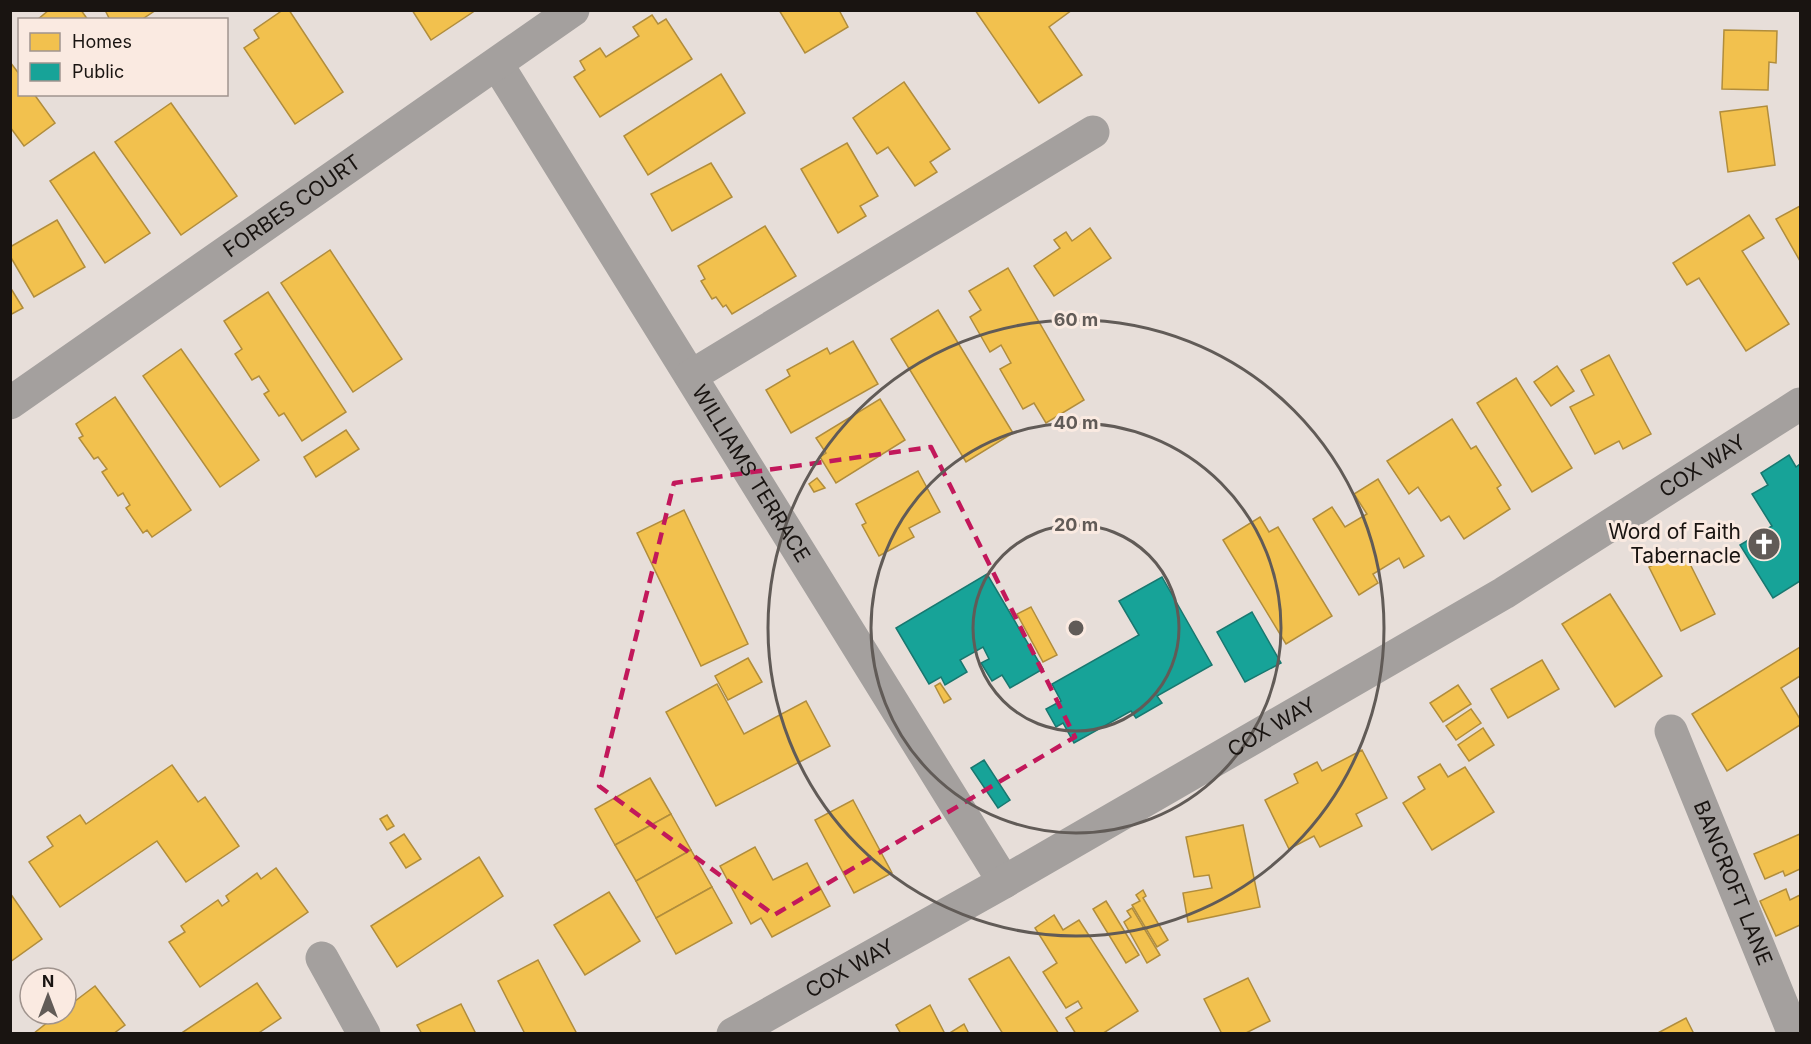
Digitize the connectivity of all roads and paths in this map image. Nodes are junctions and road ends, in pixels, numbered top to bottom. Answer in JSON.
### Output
{"nodes":[{"id":1,"x":573,"y":10,"type":"edge"},
{"id":2,"x":497,"y":64,"type":"junction"},
{"id":3,"x":1093,"y":132,"type":"dead end"},
{"id":4,"x":691,"y":376,"type":"junction"},
{"id":5,"x":10,"y":403,"type":"edge"},
{"id":6,"x":1800,"y":404,"type":"edge"},
{"id":7,"x":1671,"y":731,"type":"dead end"},
{"id":8,"x":1004,"y":882,"type":"junction"},
{"id":9,"x":322,"y":958,"type":"dead end"},
{"id":10,"x":364,"y":1034,"type":"edge"},
{"id":11,"x":733,"y":1034,"type":"edge"},
{"id":12,"x":1794,"y":1034,"type":"edge"}],
"edges":[{"from":1,"to":2,"type":"street","name":"FORBES COURT"},
{"from":2,"to":4,"type":"street","name":"WILLIAMS TERRACE"},
{"from":2,"to":5,"type":"street","name":"FORBES COURT"},
{"from":3,"to":4,"type":"street"},
{"from":4,"to":8,"type":"street","name":"WILLIAMS TERRACE"},
{"from":6,"to":8,"type":"street","name":"COX WAY"},
{"from":7,"to":12,"type":"street","name":"BANCROFT LANE"},
{"from":8,"to":11,"type":"street","name":"COX WAY"},
{"from":9,"to":10,"type":"street"}]}
